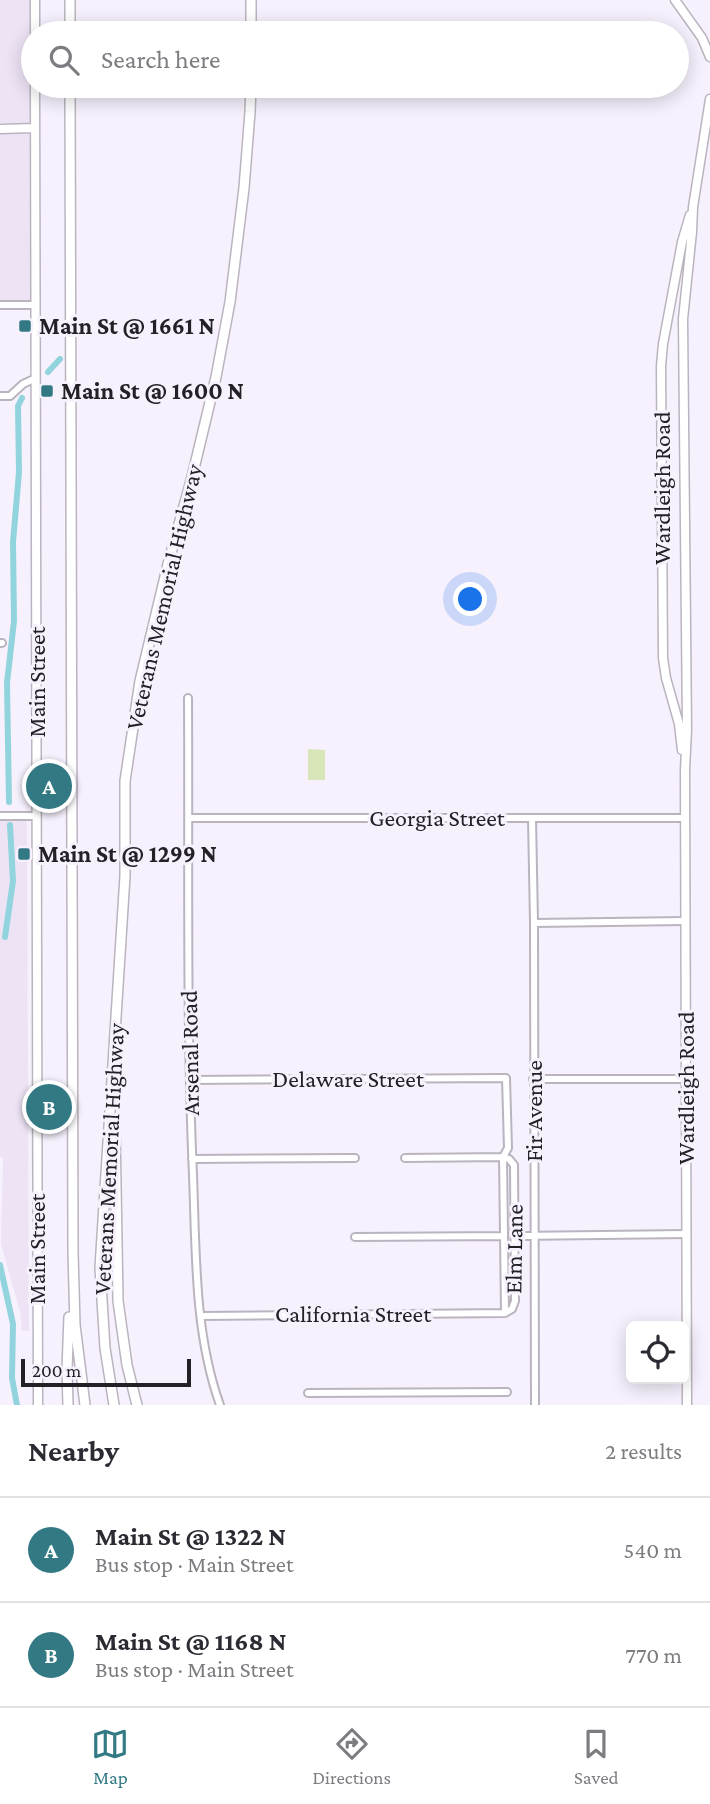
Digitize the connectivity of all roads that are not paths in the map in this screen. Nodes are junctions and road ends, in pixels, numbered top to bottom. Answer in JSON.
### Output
{"nodes":[{"id":1,"x":35,"y":0,"type":"edge"},
{"id":2,"x":70,"y":0,"type":"edge"},
{"id":3,"x":251,"y":0,"type":"edge"},
{"id":4,"x":675,"y":0,"type":"edge"},
{"id":5,"x":35,"y":21,"type":"edge"},
{"id":6,"x":70,"y":21,"type":"edge"},
{"id":7,"x":251,"y":21,"type":"edge"},
{"id":8,"x":710,"y":57,"type":"edge"},
{"id":9,"x":35,"y":98,"type":"edge"},
{"id":10,"x":70,"y":98,"type":"edge"},
{"id":11,"x":251,"y":98,"type":"edge"},
{"id":12,"x":710,"y":99,"type":"edge"},
{"id":13,"x":35,"y":128,"type":"junction"},
{"id":14,"x":0,"y":129,"type":"edge"},
{"id":15,"x":693,"y":207,"type":"junction"},
{"id":16,"x":0,"y":305,"type":"edge"},
{"id":17,"x":36,"y":305,"type":"junction"},
{"id":18,"x":36,"y":378,"type":"junction"},
{"id":19,"x":0,"y":396,"type":"edge"},
{"id":20,"x":188,"y":698,"type":"dead end"},
{"id":21,"x":685,"y":770,"type":"junction"},
{"id":22,"x":0,"y":816,"type":"edge"},
{"id":23,"x":36,"y":816,"type":"junction"},
{"id":24,"x":189,"y":818,"type":"junction"},
{"id":25,"x":532,"y":818,"type":"junction"},
{"id":26,"x":685,"y":818,"type":"junction"},
{"id":27,"x":685,"y":921,"type":"junction"},
{"id":28,"x":534,"y":923,"type":"junction"},
{"id":29,"x":115,"y":1060,"type":"junction"},
{"id":30,"x":506,"y":1078,"type":"joint"},
{"id":31,"x":533,"y":1079,"type":"junction"},
{"id":32,"x":686,"y":1079,"type":"junction"},
{"id":33,"x":190,"y":1080,"type":"junction"},
{"id":34,"x":503,"y":1157,"type":"junction"},
{"id":35,"x":355,"y":1158,"type":"dead end"},
{"id":36,"x":405,"y":1158,"type":"dead end"},
{"id":37,"x":192,"y":1159,"type":"junction"},
{"id":38,"x":687,"y":1234,"type":"junction"},
{"id":39,"x":534,"y":1235,"type":"junction"},
{"id":40,"x":504,"y":1236,"type":"junction"},
{"id":41,"x":515,"y":1236,"type":"junction"},
{"id":42,"x":355,"y":1237,"type":"dead end"},
{"id":43,"x":73,"y":1252,"type":"junction"},
{"id":44,"x":505,"y":1313,"type":"junction"},
{"id":45,"x":201,"y":1316,"type":"junction"},
{"id":46,"x":508,"y":1392,"type":"dead end"},
{"id":47,"x":308,"y":1393,"type":"dead end"},
{"id":48,"x":38,"y":1405,"type":"edge"},
{"id":49,"x":68,"y":1405,"type":"edge"},
{"id":50,"x":85,"y":1405,"type":"edge"},
{"id":51,"x":114,"y":1405,"type":"edge"},
{"id":52,"x":137,"y":1405,"type":"edge"},
{"id":53,"x":220,"y":1405,"type":"edge"},
{"id":54,"x":536,"y":1405,"type":"edge"},
{"id":55,"x":687,"y":1405,"type":"edge"}],
"edges":[{"from":1,"to":5,"type":"main road"},
{"from":2,"to":6,"type":"highway"},
{"from":3,"to":7,"type":"highway"},
{"from":4,"to":8,"type":"main road"},
{"from":9,"to":13,"type":"main road","name":"Main Street"},
{"from":10,"to":43,"type":"highway","name":"Veterans Memorial Highway"},
{"from":11,"to":29,"type":"highway","name":"Veterans Memorial Highway"},
{"from":12,"to":15,"type":"main road","name":"Wardleigh Road"},
{"from":13,"to":14,"type":"main road"},
{"from":13,"to":17,"type":"main road","name":"Main Street"},
{"from":15,"to":21,"type":"main road","name":"Wardleigh Road"},
{"from":15,"to":21,"type":"main road","name":"Wardleigh Road"},
{"from":16,"to":17,"type":"street"},
{"from":17,"to":18,"type":"main road","name":"Main Street"},
{"from":18,"to":19,"type":"street"},
{"from":18,"to":23,"type":"main road","name":"Main Street"},
{"from":20,"to":24,"type":"street","name":"Arsenal Road"},
{"from":21,"to":26,"type":"main road","name":"Wardleigh Road"},
{"from":22,"to":23,"type":"street"},
{"from":23,"to":48,"type":"main road","name":"Main Street"},
{"from":24,"to":25,"type":"street","name":"Georgia Street"},
{"from":24,"to":33,"type":"street","name":"Arsenal Road"},
{"from":25,"to":26,"type":"street","name":"Georgia Street"},
{"from":25,"to":28,"type":"street","name":"Fir Avenue"},
{"from":26,"to":27,"type":"main road","name":"Wardleigh Road"},
{"from":27,"to":28,"type":"street"},
{"from":27,"to":32,"type":"main road","name":"Wardleigh Road"},
{"from":28,"to":31,"type":"street","name":"Fir Avenue"},
{"from":29,"to":51,"type":"highway","name":"Veterans Memorial Highway"},
{"from":29,"to":52,"type":"highway"},
{"from":30,"to":33,"type":"street","name":"Delaware Street"},
{"from":30,"to":34,"type":"street","name":"Elm Lane"},
{"from":31,"to":32,"type":"street"},
{"from":31,"to":39,"type":"street","name":"Fir Avenue"},
{"from":32,"to":38,"type":"main road","name":"Wardleigh Road"},
{"from":33,"to":37,"type":"street","name":"Arsenal Road"},
{"from":34,"to":36,"type":"street"},
{"from":34,"to":40,"type":"street","name":"Elm Lane"},
{"from":34,"to":41,"type":"street","name":"Elm Lane"},
{"from":35,"to":37,"type":"street"},
{"from":37,"to":45,"type":"street","name":"Arsenal Road"},
{"from":38,"to":39,"type":"street"},
{"from":38,"to":55,"type":"main road","name":"Wardleigh Road"},
{"from":39,"to":41,"type":"street"},
{"from":39,"to":54,"type":"street","name":"Fir Avenue"},
{"from":40,"to":42,"type":"street"},
{"from":40,"to":44,"type":"street","name":"Elm Lane"},
{"from":41,"to":44,"type":"street","name":"Elm Lane"},
{"from":43,"to":49,"type":"highway"},
{"from":43,"to":50,"type":"highway","name":"Veterans Memorial Highway"},
{"from":44,"to":45,"type":"street","name":"California Street"},
{"from":45,"to":53,"type":"street","name":"Arsenal Road"},
{"from":46,"to":47,"type":"street"}]}
